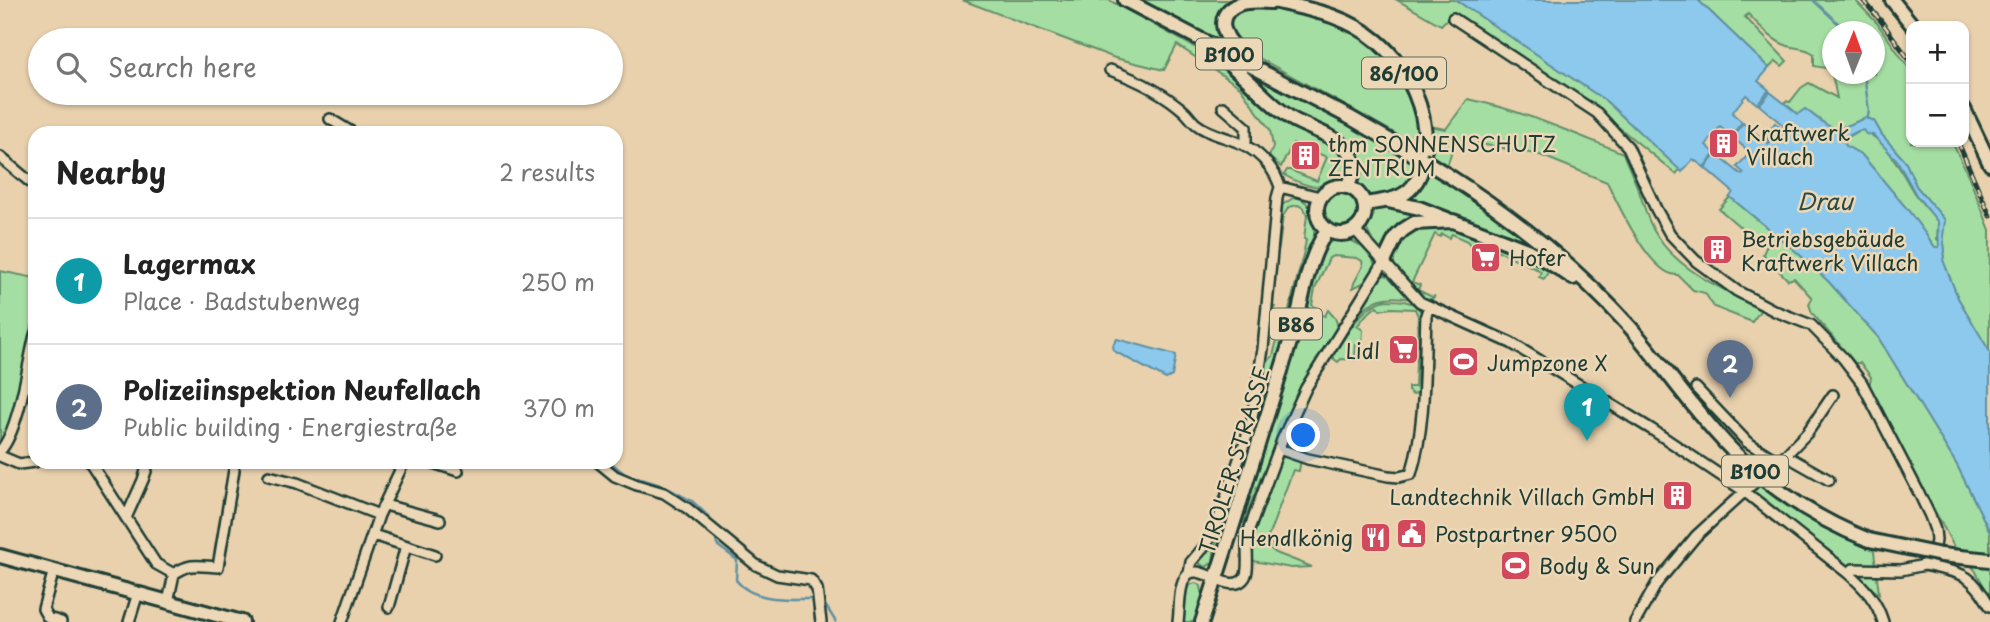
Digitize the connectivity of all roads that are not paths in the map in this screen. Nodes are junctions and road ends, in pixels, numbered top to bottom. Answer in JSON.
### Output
{"nodes":[{"id":1,"x":1125,"y":0,"type":"edge"},
{"id":2,"x":1892,"y":0,"type":"edge"},
{"id":3,"x":1272,"y":1,"type":"edge"},
{"id":4,"x":1453,"y":18,"type":"dead end"},
{"id":5,"x":1909,"y":21,"type":"edge"},
{"id":6,"x":1180,"y":29,"type":"junction"},
{"id":7,"x":1110,"y":70,"type":"dead end"},
{"id":8,"x":1277,"y":79,"type":"junction"},
{"id":9,"x":1223,"y":107,"type":"dead end"},
{"id":10,"x":330,"y":119,"type":"dead end"},
{"id":11,"x":1969,"y":120,"type":"edge"},
{"id":12,"x":342,"y":126,"type":"edge"},
{"id":13,"x":1246,"y":146,"type":"junction"},
{"id":14,"x":0,"y":157,"type":"edge"},
{"id":15,"x":1990,"y":164,"type":"edge"},
{"id":16,"x":28,"y":180,"type":"edge"},
{"id":17,"x":1280,"y":187,"type":"junction"},
{"id":18,"x":1346,"y":187,"type":"junction"},
{"id":19,"x":1320,"y":197,"type":"junction"},
{"id":20,"x":1387,"y":201,"type":"junction"},
{"id":21,"x":1364,"y":204,"type":"junction"},
{"id":22,"x":1453,"y":221,"type":"junction"},
{"id":23,"x":1326,"y":230,"type":"junction"},
{"id":24,"x":1355,"y":230,"type":"junction"},
{"id":25,"x":1384,"y":262,"type":"junction"},
{"id":26,"x":1605,"y":302,"type":"junction"},
{"id":27,"x":1429,"y":306,"type":"junction"},
{"id":28,"x":28,"y":366,"type":"edge"},
{"id":29,"x":1696,"y":388,"type":"dead end"},
{"id":30,"x":1833,"y":395,"type":"dead end"},
{"id":31,"x":1279,"y":449,"type":"junction"},
{"id":32,"x":0,"y":451,"type":"edge"},
{"id":33,"x":0,"y":456,"type":"edge"},
{"id":34,"x":1782,"y":458,"type":"junction"},
{"id":35,"x":28,"y":463,"type":"edge"},
{"id":36,"x":94,"y":469,"type":"edge"},
{"id":37,"x":147,"y":469,"type":"edge"},
{"id":38,"x":401,"y":469,"type":"edge"},
{"id":39,"x":452,"y":469,"type":"edge"},
{"id":40,"x":606,"y":469,"type":"edge"},
{"id":41,"x":234,"y":470,"type":"dead end"},
{"id":42,"x":458,"y":471,"type":"dead end"},
{"id":43,"x":1768,"y":472,"type":"dead end"},
{"id":44,"x":270,"y":476,"type":"dead end"},
{"id":45,"x":1829,"y":480,"type":"dead end"},
{"id":46,"x":1756,"y":481,"type":"dead end"},
{"id":47,"x":1744,"y":491,"type":"junction"},
{"id":48,"x":385,"y":505,"type":"junction"},
{"id":49,"x":379,"y":515,"type":"junction"},
{"id":50,"x":126,"y":518,"type":"junction"},
{"id":51,"x":440,"y":520,"type":"dead end"},
{"id":52,"x":373,"y":536,"type":"junction"},
{"id":53,"x":406,"y":546,"type":"junction"},
{"id":54,"x":435,"y":555,"type":"dead end"},
{"id":55,"x":0,"y":556,"type":"edge"},
{"id":56,"x":1990,"y":560,"type":"edge"},
{"id":57,"x":1924,"y":565,"type":"junction"},
{"id":58,"x":54,"y":570,"type":"junction"},
{"id":59,"x":1189,"y":573,"type":"junction"},
{"id":60,"x":174,"y":574,"type":"junction"},
{"id":61,"x":1849,"y":574,"type":"junction"},
{"id":62,"x":1216,"y":579,"type":"junction"},
{"id":63,"x":138,"y":593,"type":"junction"},
{"id":64,"x":168,"y":602,"type":"junction"},
{"id":65,"x":1990,"y":606,"type":"edge"},
{"id":66,"x":389,"y":607,"type":"dead end"},
{"id":67,"x":1637,"y":618,"type":"edge"},
{"id":68,"x":61,"y":622,"type":"edge"},
{"id":69,"x":129,"y":622,"type":"edge"},
{"id":70,"x":242,"y":622,"type":"edge"},
{"id":71,"x":342,"y":622,"type":"edge"},
{"id":72,"x":821,"y":622,"type":"edge"},
{"id":73,"x":1178,"y":622,"type":"edge"},
{"id":74,"x":1202,"y":622,"type":"edge"},
{"id":75,"x":1883,"y":622,"type":"edge"}],
"edges":[{"from":1,"to":6,"type":"main road","number":"B100"},
{"from":2,"to":5,"type":"main road"},
{"from":3,"to":8,"type":"main road","number":"86/100"},
{"from":3,"to":20,"type":"main road","number":"86/100"},
{"from":4,"to":57,"type":"street"},
{"from":6,"to":8,"type":"main road","number":"B100"},
{"from":6,"to":18,"type":"main road"},
{"from":7,"to":13,"type":"street"},
{"from":8,"to":26,"type":"main road","number":"B100","bridge":true},
{"from":9,"to":13,"type":"street"},
{"from":10,"to":12,"type":"street"},
{"from":11,"to":15,"type":"main road"},
{"from":13,"to":17,"type":"street"},
{"from":14,"to":16,"type":"street"},
{"from":17,"to":19,"type":"street"},
{"from":17,"to":59,"type":"street"},
{"from":18,"to":19,"type":"main road"},
{"from":18,"to":21,"type":"main road"},
{"from":19,"to":23,"type":"main road"},
{"from":20,"to":21,"type":"main road","number":"86/100"},
{"from":20,"to":22,"type":"main road","number":"86/100"},
{"from":21,"to":24,"type":"main road"},
{"from":22,"to":25,"type":"main road"},
{"from":22,"to":26,"type":"main road"},
{"from":23,"to":24,"type":"main road"},
{"from":23,"to":62,"type":"main road","name":"TIROLER STRASSE","number":"B86"},
{"from":24,"to":25,"type":"street"},
{"from":25,"to":27,"type":"street"},
{"from":25,"to":31,"type":"street"},
{"from":26,"to":56,"type":"main road","number":"B100","bridge":true},
{"from":27,"to":31,"type":"street"},
{"from":27,"to":47,"type":"street"},
{"from":28,"to":32,"type":"street"},
{"from":29,"to":34,"type":"street"},
{"from":30,"to":34,"type":"street"},
{"from":31,"to":62,"type":"street"},
{"from":33,"to":35,"type":"street"},
{"from":34,"to":43,"type":"street"},
{"from":34,"to":45,"type":"street"},
{"from":36,"to":50,"type":"street"},
{"from":37,"to":50,"type":"street"},
{"from":38,"to":48,"type":"street"},
{"from":39,"to":42,"type":"street"},
{"from":40,"to":72,"type":"street"},
{"from":41,"to":60,"type":"street"},
{"from":44,"to":49,"type":"street"},
{"from":46,"to":47,"type":"street"},
{"from":47,"to":61,"type":"street"},
{"from":47,"to":67,"type":"street"},
{"from":48,"to":49,"type":"street"},
{"from":48,"to":51,"type":"street"},
{"from":49,"to":52,"type":"street"},
{"from":50,"to":60,"type":"street"},
{"from":52,"to":53,"type":"street"},
{"from":52,"to":71,"type":"street"},
{"from":53,"to":54,"type":"street"},
{"from":53,"to":66,"type":"street"},
{"from":55,"to":58,"type":"main road"},
{"from":57,"to":61,"type":"street"},
{"from":57,"to":65,"type":"street"},
{"from":58,"to":63,"type":"main road"},
{"from":58,"to":68,"type":"street"},
{"from":59,"to":62,"type":"street"},
{"from":59,"to":73,"type":"street"},
{"from":60,"to":64,"type":"street"},
{"from":61,"to":75,"type":"street"},
{"from":62,"to":74,"type":"main road","name":"TIROLER STRASSE","number":"B86"},
{"from":63,"to":64,"type":"main road"},
{"from":63,"to":69,"type":"street"},
{"from":64,"to":70,"type":"main road"}]}
